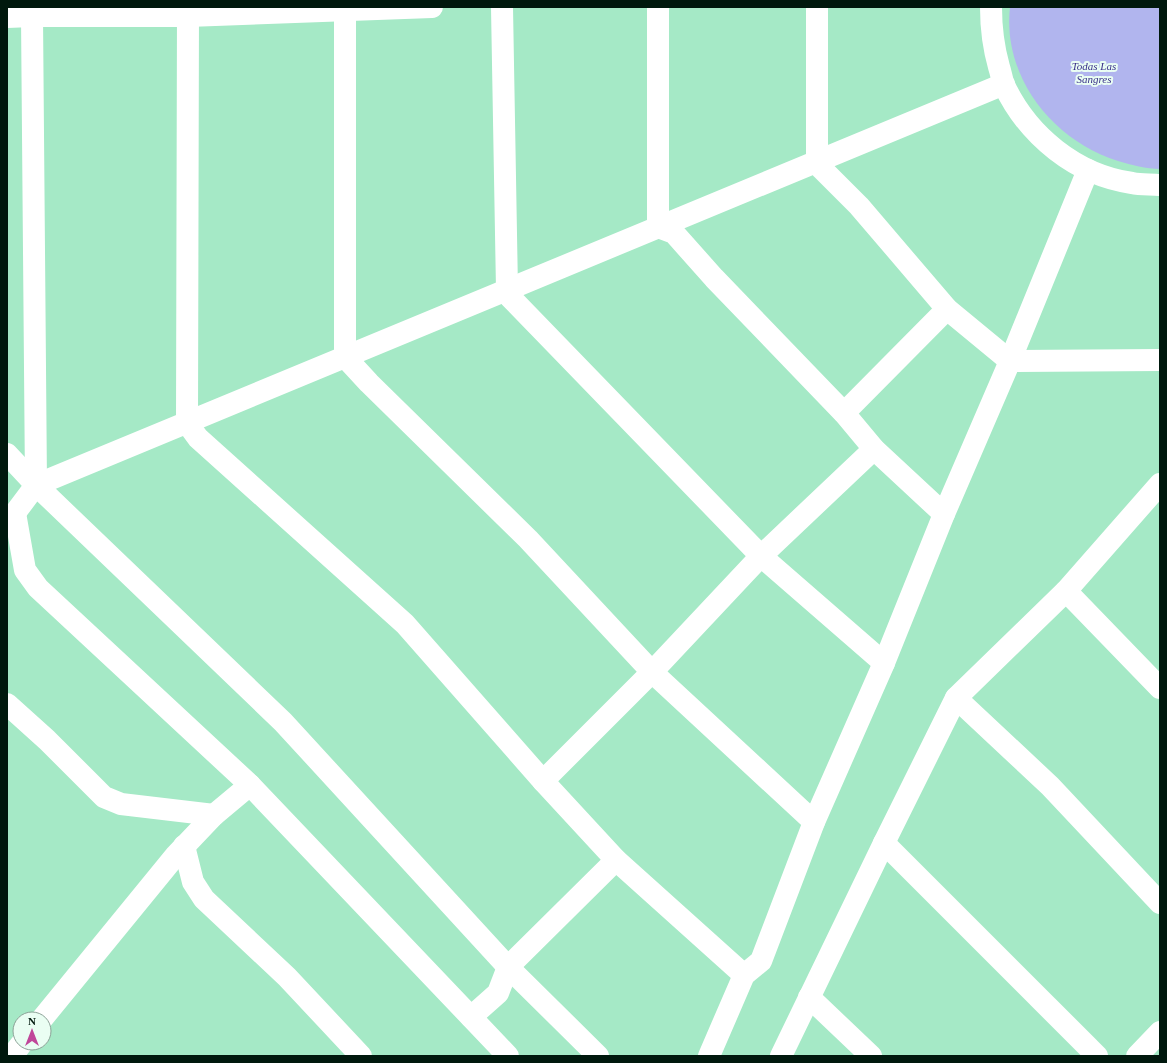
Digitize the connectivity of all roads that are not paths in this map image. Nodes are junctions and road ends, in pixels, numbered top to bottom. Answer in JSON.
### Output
{"nodes":[{"id":1,"x":432,"y":7,"type":"edge"},
{"id":2,"x":502,"y":7,"type":"edge"},
{"id":3,"x":658,"y":7,"type":"edge"},
{"id":4,"x":817,"y":7,"type":"edge"},
{"id":5,"x":991,"y":7,"type":"edge"},
{"id":6,"x":345,"y":9,"type":"edge"},
{"id":7,"x":188,"y":12,"type":"edge"},
{"id":8,"x":32,"y":16,"type":"junction"},
{"id":9,"x":7,"y":17,"type":"edge"},
{"id":10,"x":1004,"y":84,"type":"junction"},
{"id":11,"x":817,"y":162,"type":"junction"},
{"id":12,"x":1088,"y":170,"type":"junction"},
{"id":13,"x":1160,"y":185,"type":"edge"},
{"id":14,"x":658,"y":227,"type":"junction"},
{"id":15,"x":507,"y":290,"type":"junction"},
{"id":16,"x":947,"y":309,"type":"junction"},
{"id":17,"x":345,"y":357,"type":"junction"},
{"id":18,"x":1160,"y":360,"type":"edge"},
{"id":19,"x":1010,"y":361,"type":"junction"},
{"id":20,"x":844,"y":413,"type":"junction"},
{"id":21,"x":187,"y":422,"type":"junction"},
{"id":22,"x":874,"y":449,"type":"junction"},
{"id":23,"x":7,"y":454,"type":"edge"},
{"id":24,"x":1160,"y":484,"type":"edge"},
{"id":25,"x":36,"y":485,"type":"junction"},
{"id":26,"x":944,"y":514,"type":"junction"},
{"id":27,"x":11,"y":517,"type":"edge"},
{"id":28,"x":762,"y":556,"type":"junction"},
{"id":29,"x":1066,"y":591,"type":"junction"},
{"id":30,"x":884,"y":663,"type":"junction"},
{"id":31,"x":652,"y":672,"type":"junction"},
{"id":32,"x":1160,"y":688,"type":"edge"},
{"id":33,"x":956,"y":698,"type":"junction"},
{"id":34,"x":7,"y":704,"type":"edge"},
{"id":35,"x":543,"y":781,"type":"junction"},
{"id":36,"x":250,"y":785,"type":"junction"},
{"id":37,"x":214,"y":815,"type":"junction"},
{"id":38,"x":814,"y":822,"type":"junction"},
{"id":39,"x":884,"y":843,"type":"junction"},
{"id":40,"x":184,"y":846,"type":"junction"},
{"id":41,"x":616,"y":860,"type":"junction"},
{"id":42,"x":1160,"y":903,"type":"edge"},
{"id":43,"x":508,"y":967,"type":"junction"},
{"id":44,"x":744,"y":975,"type":"junction"},
{"id":45,"x":809,"y":997,"type":"junction"},
{"id":46,"x":49,"y":1011,"type":"edge"},
{"id":47,"x":470,"y":1016,"type":"junction"},
{"id":48,"x":1160,"y":1032,"type":"edge"},
{"id":49,"x":361,"y":1056,"type":"edge"},
{"id":50,"x":508,"y":1056,"type":"edge"},
{"id":51,"x":598,"y":1056,"type":"edge"},
{"id":52,"x":709,"y":1056,"type":"edge"},
{"id":53,"x":781,"y":1056,"type":"edge"},
{"id":54,"x":871,"y":1056,"type":"edge"},
{"id":55,"x":1097,"y":1056,"type":"edge"},
{"id":56,"x":1137,"y":1056,"type":"edge"}],
"edges":[{"from":1,"to":6,"type":"street"},
{"from":2,"to":15,"type":"street"},
{"from":3,"to":14,"type":"street"},
{"from":4,"to":11,"type":"street"},
{"from":5,"to":10,"type":"street"},
{"from":6,"to":7,"type":"street"},
{"from":6,"to":17,"type":"street"},
{"from":7,"to":8,"type":"street"},
{"from":7,"to":21,"type":"street"},
{"from":8,"to":9,"type":"street"},
{"from":8,"to":25,"type":"street"},
{"from":10,"to":11,"type":"street"},
{"from":10,"to":12,"type":"street"},
{"from":11,"to":14,"type":"street"},
{"from":11,"to":16,"type":"street"},
{"from":12,"to":13,"type":"street"},
{"from":12,"to":19,"type":"street"},
{"from":14,"to":15,"type":"street"},
{"from":14,"to":20,"type":"street"},
{"from":15,"to":17,"type":"street"},
{"from":15,"to":28,"type":"street"},
{"from":16,"to":19,"type":"street"},
{"from":16,"to":20,"type":"street"},
{"from":17,"to":21,"type":"street"},
{"from":17,"to":31,"type":"street"},
{"from":18,"to":19,"type":"street"},
{"from":19,"to":26,"type":"street"},
{"from":20,"to":22,"type":"street"},
{"from":21,"to":25,"type":"street"},
{"from":21,"to":35,"type":"street"},
{"from":22,"to":26,"type":"street"},
{"from":22,"to":28,"type":"street"},
{"from":23,"to":25,"type":"street"},
{"from":24,"to":29,"type":"street"},
{"from":25,"to":27,"type":"street"},
{"from":25,"to":43,"type":"street"},
{"from":26,"to":30,"type":"street"},
{"from":27,"to":36,"type":"street"},
{"from":28,"to":30,"type":"street"},
{"from":28,"to":31,"type":"street"},
{"from":29,"to":32,"type":"street"},
{"from":29,"to":33,"type":"street"},
{"from":30,"to":38,"type":"street"},
{"from":31,"to":35,"type":"street"},
{"from":31,"to":38,"type":"street"},
{"from":33,"to":39,"type":"street"},
{"from":33,"to":42,"type":"street"},
{"from":34,"to":37,"type":"street"},
{"from":35,"to":41,"type":"street"},
{"from":36,"to":37,"type":"street"},
{"from":36,"to":47,"type":"street"},
{"from":37,"to":40,"type":"street"},
{"from":38,"to":44,"type":"street"},
{"from":39,"to":45,"type":"street"},
{"from":39,"to":55,"type":"street"},
{"from":40,"to":46,"type":"street"},
{"from":40,"to":49,"type":"street"},
{"from":41,"to":43,"type":"street"},
{"from":41,"to":44,"type":"street"},
{"from":43,"to":47,"type":"street"},
{"from":43,"to":51,"type":"street"},
{"from":44,"to":52,"type":"street"},
{"from":45,"to":53,"type":"street"},
{"from":45,"to":54,"type":"street"},
{"from":47,"to":50,"type":"street"},
{"from":48,"to":56,"type":"street"}]}
